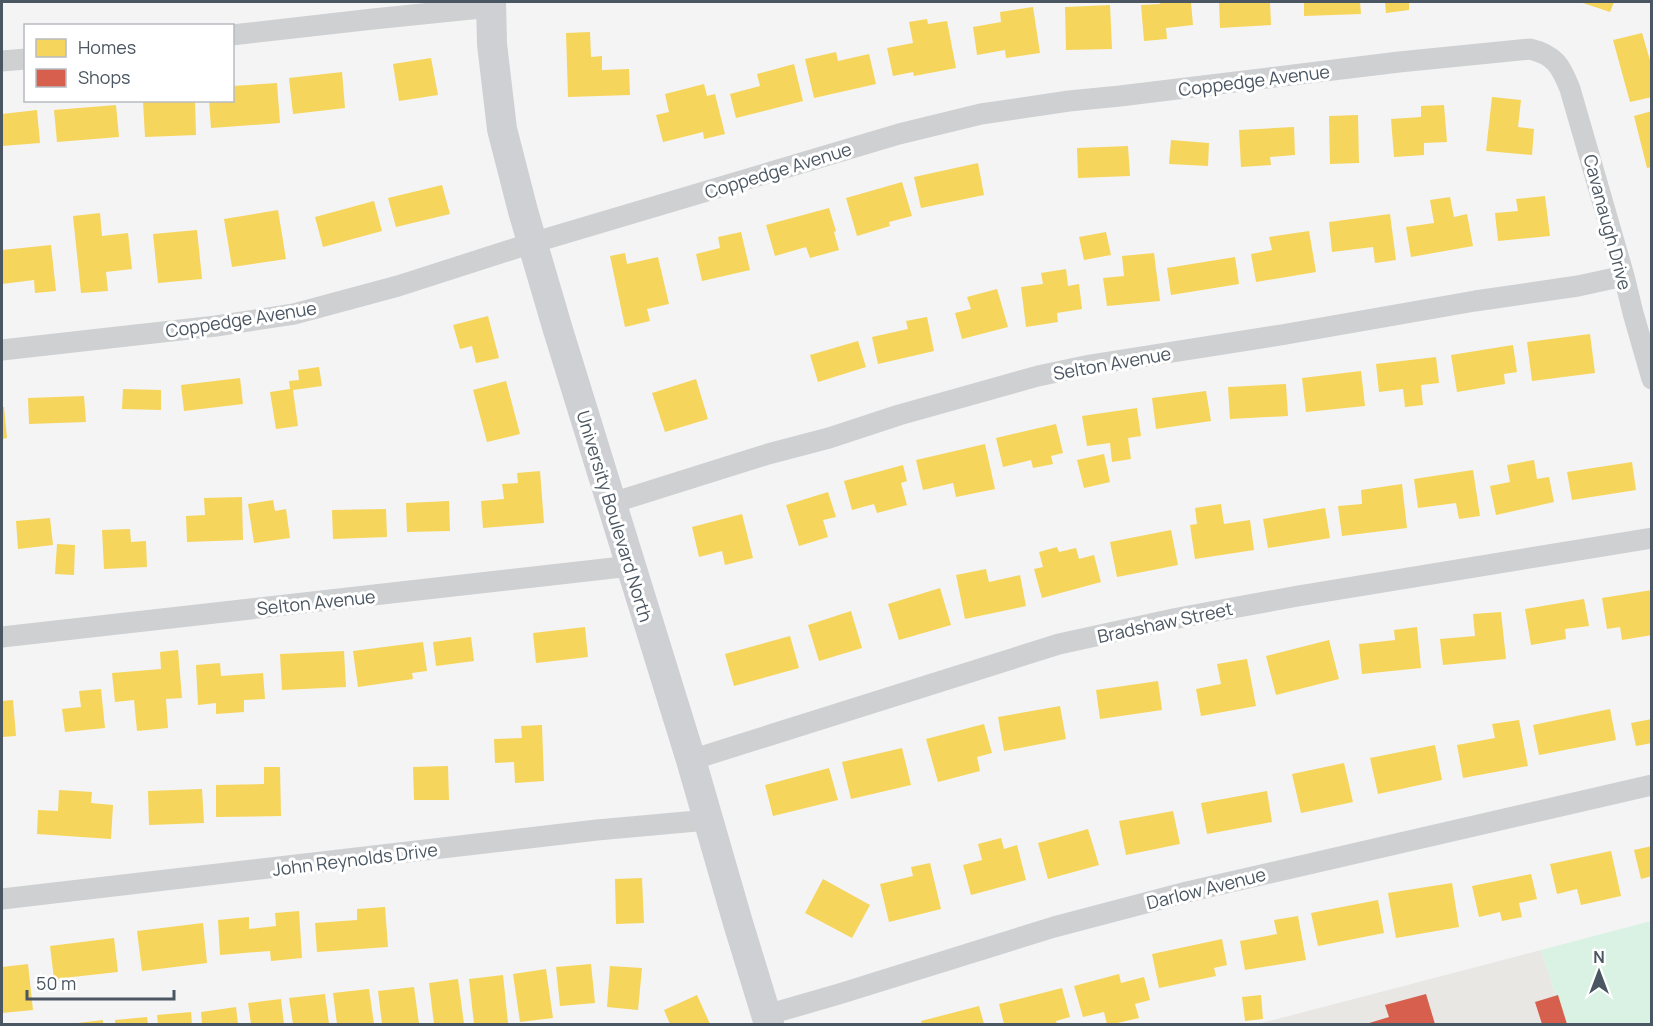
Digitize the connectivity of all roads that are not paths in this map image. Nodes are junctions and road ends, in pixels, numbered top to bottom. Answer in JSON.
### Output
{"nodes":[{"id":1,"x":491,"y":4,"type":"edge"},
{"id":2,"x":234,"y":35,"type":"edge"},
{"id":3,"x":24,"y":58,"type":"edge"},
{"id":4,"x":2,"y":61,"type":"edge"},
{"id":5,"x":1561,"y":67,"type":"joint"},
{"id":6,"x":532,"y":243,"type":"junction"},
{"id":7,"x":1624,"y":276,"type":"junction"},
{"id":8,"x":2,"y":350,"type":"edge"},
{"id":9,"x":1652,"y":379,"type":"edge"},
{"id":10,"x":612,"y":503,"type":"junction"},
{"id":11,"x":1652,"y":538,"type":"edge"},
{"id":12,"x":631,"y":566,"type":"junction"},
{"id":13,"x":2,"y":637,"type":"edge"},
{"id":14,"x":691,"y":760,"type":"junction"},
{"id":15,"x":1652,"y":785,"type":"edge"},
{"id":16,"x":708,"y":820,"type":"junction"},
{"id":17,"x":2,"y":899,"type":"edge"},
{"id":18,"x":768,"y":1019,"type":"edge"}],
"edges":[{"from":1,"to":2,"type":"street"},
{"from":1,"to":6,"type":"street","name":"University Boulevard North"},
{"from":3,"to":4,"type":"street"},
{"from":5,"to":6,"type":"street","name":"Coppedge Avenue"},
{"from":5,"to":7,"type":"street","name":"Cavanaugh Drive"},
{"from":6,"to":8,"type":"street","name":"Coppedge Avenue"},
{"from":6,"to":10,"type":"street","name":"University Boulevard North"},
{"from":7,"to":9,"type":"street","name":"Cavanaugh Drive"},
{"from":7,"to":10,"type":"street","name":"Selton Avenue"},
{"from":10,"to":12,"type":"street","name":"University Boulevard North"},
{"from":11,"to":14,"type":"street","name":"Bradshaw Street"},
{"from":12,"to":13,"type":"street","name":"Selton Avenue"},
{"from":12,"to":14,"type":"street","name":"University Boulevard North"},
{"from":14,"to":16,"type":"street","name":"University Boulevard North"},
{"from":15,"to":18,"type":"street","name":"Darlow Avenue"},
{"from":16,"to":17,"type":"street","name":"John Reynolds Drive"},
{"from":16,"to":18,"type":"street","name":"University Boulevard North"}]}
